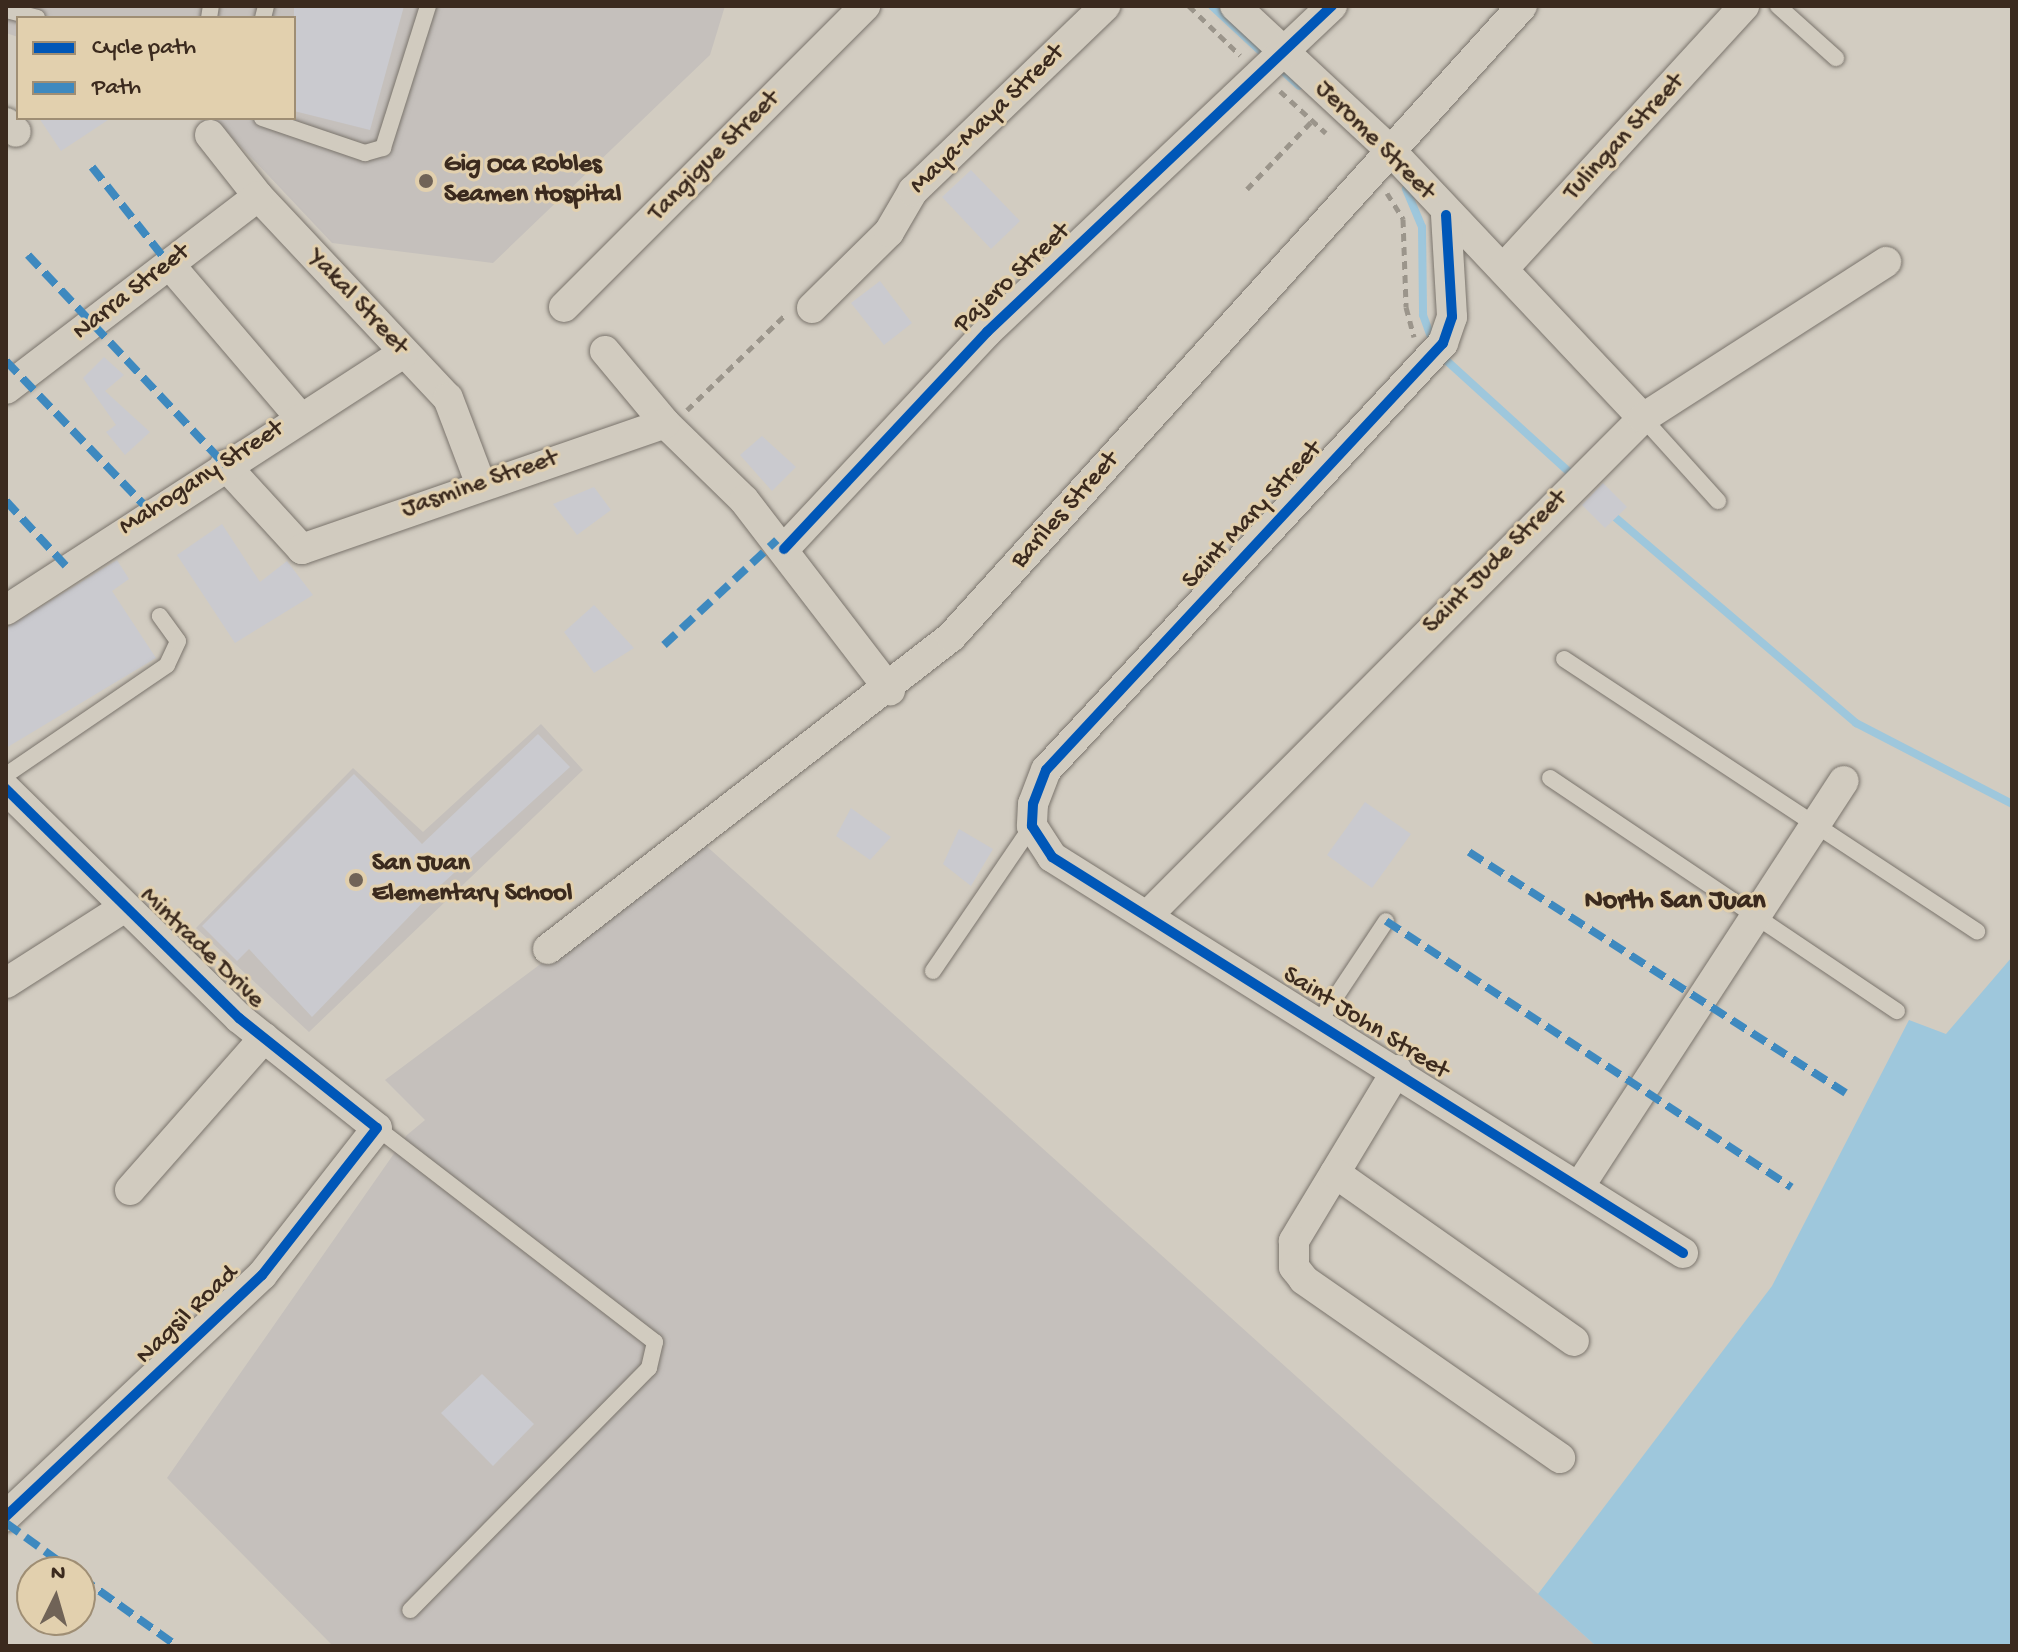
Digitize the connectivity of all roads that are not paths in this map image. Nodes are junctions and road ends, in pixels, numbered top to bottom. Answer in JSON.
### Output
{"nodes":[{"id":1,"x":428,"y":6,"type":"edge"},
{"id":2,"x":865,"y":6,"type":"edge"},
{"id":3,"x":1105,"y":6,"type":"edge"},
{"id":4,"x":1235,"y":6,"type":"edge"},
{"id":5,"x":1332,"y":6,"type":"edge"},
{"id":6,"x":1522,"y":6,"type":"edge"},
{"id":7,"x":1744,"y":6,"type":"edge"},
{"id":8,"x":1778,"y":6,"type":"edge"},
{"id":9,"x":6,"y":10,"type":"edge"},
{"id":10,"x":29,"y":16,"type":"edge"},
{"id":11,"x":1285,"y":55,"type":"junction"},
{"id":12,"x":1836,"y":58,"type":"dead end"},
{"id":13,"x":268,"y":120,"type":"edge"},
{"id":14,"x":210,"y":135,"type":"dead end"},
{"id":15,"x":1392,"y":152,"type":"junction"},
{"id":16,"x":258,"y":196,"type":"junction"},
{"id":17,"x":1446,"y":215,"type":"junction"},
{"id":18,"x":1886,"y":262,"type":"dead end"},
{"id":19,"x":169,"y":264,"type":"junction"},
{"id":20,"x":1503,"y":269,"type":"junction"},
{"id":21,"x":564,"y":307,"type":"dead end"},
{"id":22,"x":812,"y":308,"type":"road end"},
{"id":23,"x":605,"y":351,"type":"dead end"},
{"id":24,"x":403,"y":353,"type":"junction"},
{"id":25,"x":6,"y":389,"type":"edge"},
{"id":26,"x":299,"y":416,"type":"junction"},
{"id":27,"x":1643,"y":418,"type":"junction"},
{"id":28,"x":665,"y":423,"type":"junction"},
{"id":29,"x":225,"y":465,"type":"junction"},
{"id":30,"x":481,"y":485,"type":"junction"},
{"id":31,"x":1718,"y":501,"type":"dead end"},
{"id":32,"x":784,"y":549,"type":"junction"},
{"id":33,"x":6,"y":610,"type":"edge"},
{"id":34,"x":160,"y":616,"type":"dead end"},
{"id":35,"x":1564,"y":659,"type":"dead end"},
{"id":36,"x":890,"y":690,"type":"junction"},
{"id":37,"x":6,"y":775,"type":"edge"},
{"id":38,"x":1550,"y":778,"type":"dead end"},
{"id":39,"x":1844,"y":781,"type":"dead end"},
{"id":40,"x":6,"y":789,"type":"edge"},
{"id":41,"x":1815,"y":825,"type":"junction"},
{"id":42,"x":1032,"y":826,"type":"junction"},
{"id":43,"x":125,"y":907,"type":"junction"},
{"id":44,"x":1148,"y":915,"type":"junction"},
{"id":45,"x":1756,"y":916,"type":"junction"},
{"id":46,"x":1386,"y":921,"type":"dead end"},
{"id":47,"x":1977,"y":931,"type":"dead end"},
{"id":48,"x":548,"y":949,"type":"dead end"},
{"id":49,"x":933,"y":971,"type":"dead end"},
{"id":50,"x":6,"y":983,"type":"edge"},
{"id":51,"x":1897,"y":1011,"type":"dead end"},
{"id":52,"x":1319,"y":1022,"type":"junction"},
{"id":53,"x":264,"y":1038,"type":"junction"},
{"id":54,"x":1397,"y":1070,"type":"junction"},
{"id":55,"x":377,"y":1128,"type":"junction"},
{"id":56,"x":1335,"y":1173,"type":"junction"},
{"id":57,"x":1581,"y":1184,"type":"junction"},
{"id":58,"x":130,"y":1190,"type":"dead end"},
{"id":59,"x":1683,"y":1253,"type":"dead end"},
{"id":60,"x":1574,"y":1341,"type":"dead end"},
{"id":61,"x":1560,"y":1458,"type":"dead end"},
{"id":62,"x":6,"y":1516,"type":"edge"},
{"id":63,"x":410,"y":1610,"type":"dead end"}],
"edges":[{"from":1,"to":13,"type":"lane"},
{"from":2,"to":21,"type":"street","name":"Tangigue Street"},
{"from":3,"to":22,"type":"street","name":"Maya-Maya Street"},
{"from":4,"to":11,"type":"street","name":"Jerome Street"},
{"from":5,"to":11,"type":"street","name":"Pajero Street"},
{"from":6,"to":15,"type":"street","name":"Bariles Street"},
{"from":7,"to":20,"type":"street","name":"Tulingan Street"},
{"from":8,"to":12,"type":"lane"},
{"from":9,"to":10,"type":"lane"},
{"from":11,"to":15,"type":"street","name":"Jerome Street"},
{"from":11,"to":32,"type":"street","name":"Pajero Street"},
{"from":14,"to":16,"type":"street","name":"Yakal Street"},
{"from":15,"to":17,"type":"street","name":"Jerome Street"},
{"from":15,"to":36,"type":"street","name":"Bariles Street"},
{"from":16,"to":19,"type":"street","name":"Narra Street"},
{"from":16,"to":24,"type":"street","name":"Yakal Street"},
{"from":17,"to":20,"type":"street","name":"Jerome Street"},
{"from":17,"to":42,"type":"street","name":"Saint Mary Street"},
{"from":18,"to":27,"type":"street","name":"Saint Jude Street"},
{"from":19,"to":25,"type":"street","name":"Narra Street"},
{"from":19,"to":26,"type":"street"},
{"from":20,"to":27,"type":"street","name":"Jerome Street"},
{"from":23,"to":28,"type":"street"},
{"from":24,"to":26,"type":"street","name":"Mahogany Street"},
{"from":24,"to":30,"type":"street","name":"Yakal Street"},
{"from":26,"to":29,"type":"street","name":"Mahogany Street"},
{"from":27,"to":31,"type":"lane"},
{"from":27,"to":44,"type":"street","name":"Saint Jude Street"},
{"from":28,"to":30,"type":"street","name":"Jasmine Street"},
{"from":28,"to":32,"type":"street"},
{"from":29,"to":30,"type":"street","name":"Jasmine Street"},
{"from":29,"to":33,"type":"street","name":"Mahogany Street"},
{"from":32,"to":36,"type":"street"},
{"from":34,"to":37,"type":"lane"},
{"from":35,"to":41,"type":"lane"},
{"from":36,"to":48,"type":"street","name":"Bariles Street"},
{"from":38,"to":45,"type":"lane"},
{"from":39,"to":41,"type":"street"},
{"from":40,"to":43,"type":"street","name":"Mintrade Drive"},
{"from":41,"to":45,"type":"street"},
{"from":41,"to":47,"type":"lane"},
{"from":42,"to":44,"type":"street","name":"Saint John Street"},
{"from":42,"to":49,"type":"lane"},
{"from":43,"to":50,"type":"street"},
{"from":43,"to":53,"type":"street","name":"Mintrade Drive"},
{"from":44,"to":52,"type":"street","name":"Saint John Street"},
{"from":45,"to":51,"type":"lane"},
{"from":45,"to":57,"type":"street"},
{"from":46,"to":52,"type":"lane"},
{"from":52,"to":54,"type":"street","name":"Saint John Street"},
{"from":53,"to":55,"type":"street","name":"Mintrade Drive"},
{"from":53,"to":58,"type":"street"},
{"from":54,"to":56,"type":"street"},
{"from":54,"to":57,"type":"street","name":"Saint John Street"},
{"from":55,"to":62,"type":"street","name":"Nagsil Road"},
{"from":55,"to":63,"type":"lane"},
{"from":56,"to":60,"type":"street"},
{"from":56,"to":61,"type":"street"},
{"from":57,"to":59,"type":"street","name":"Saint John Street"}]}
